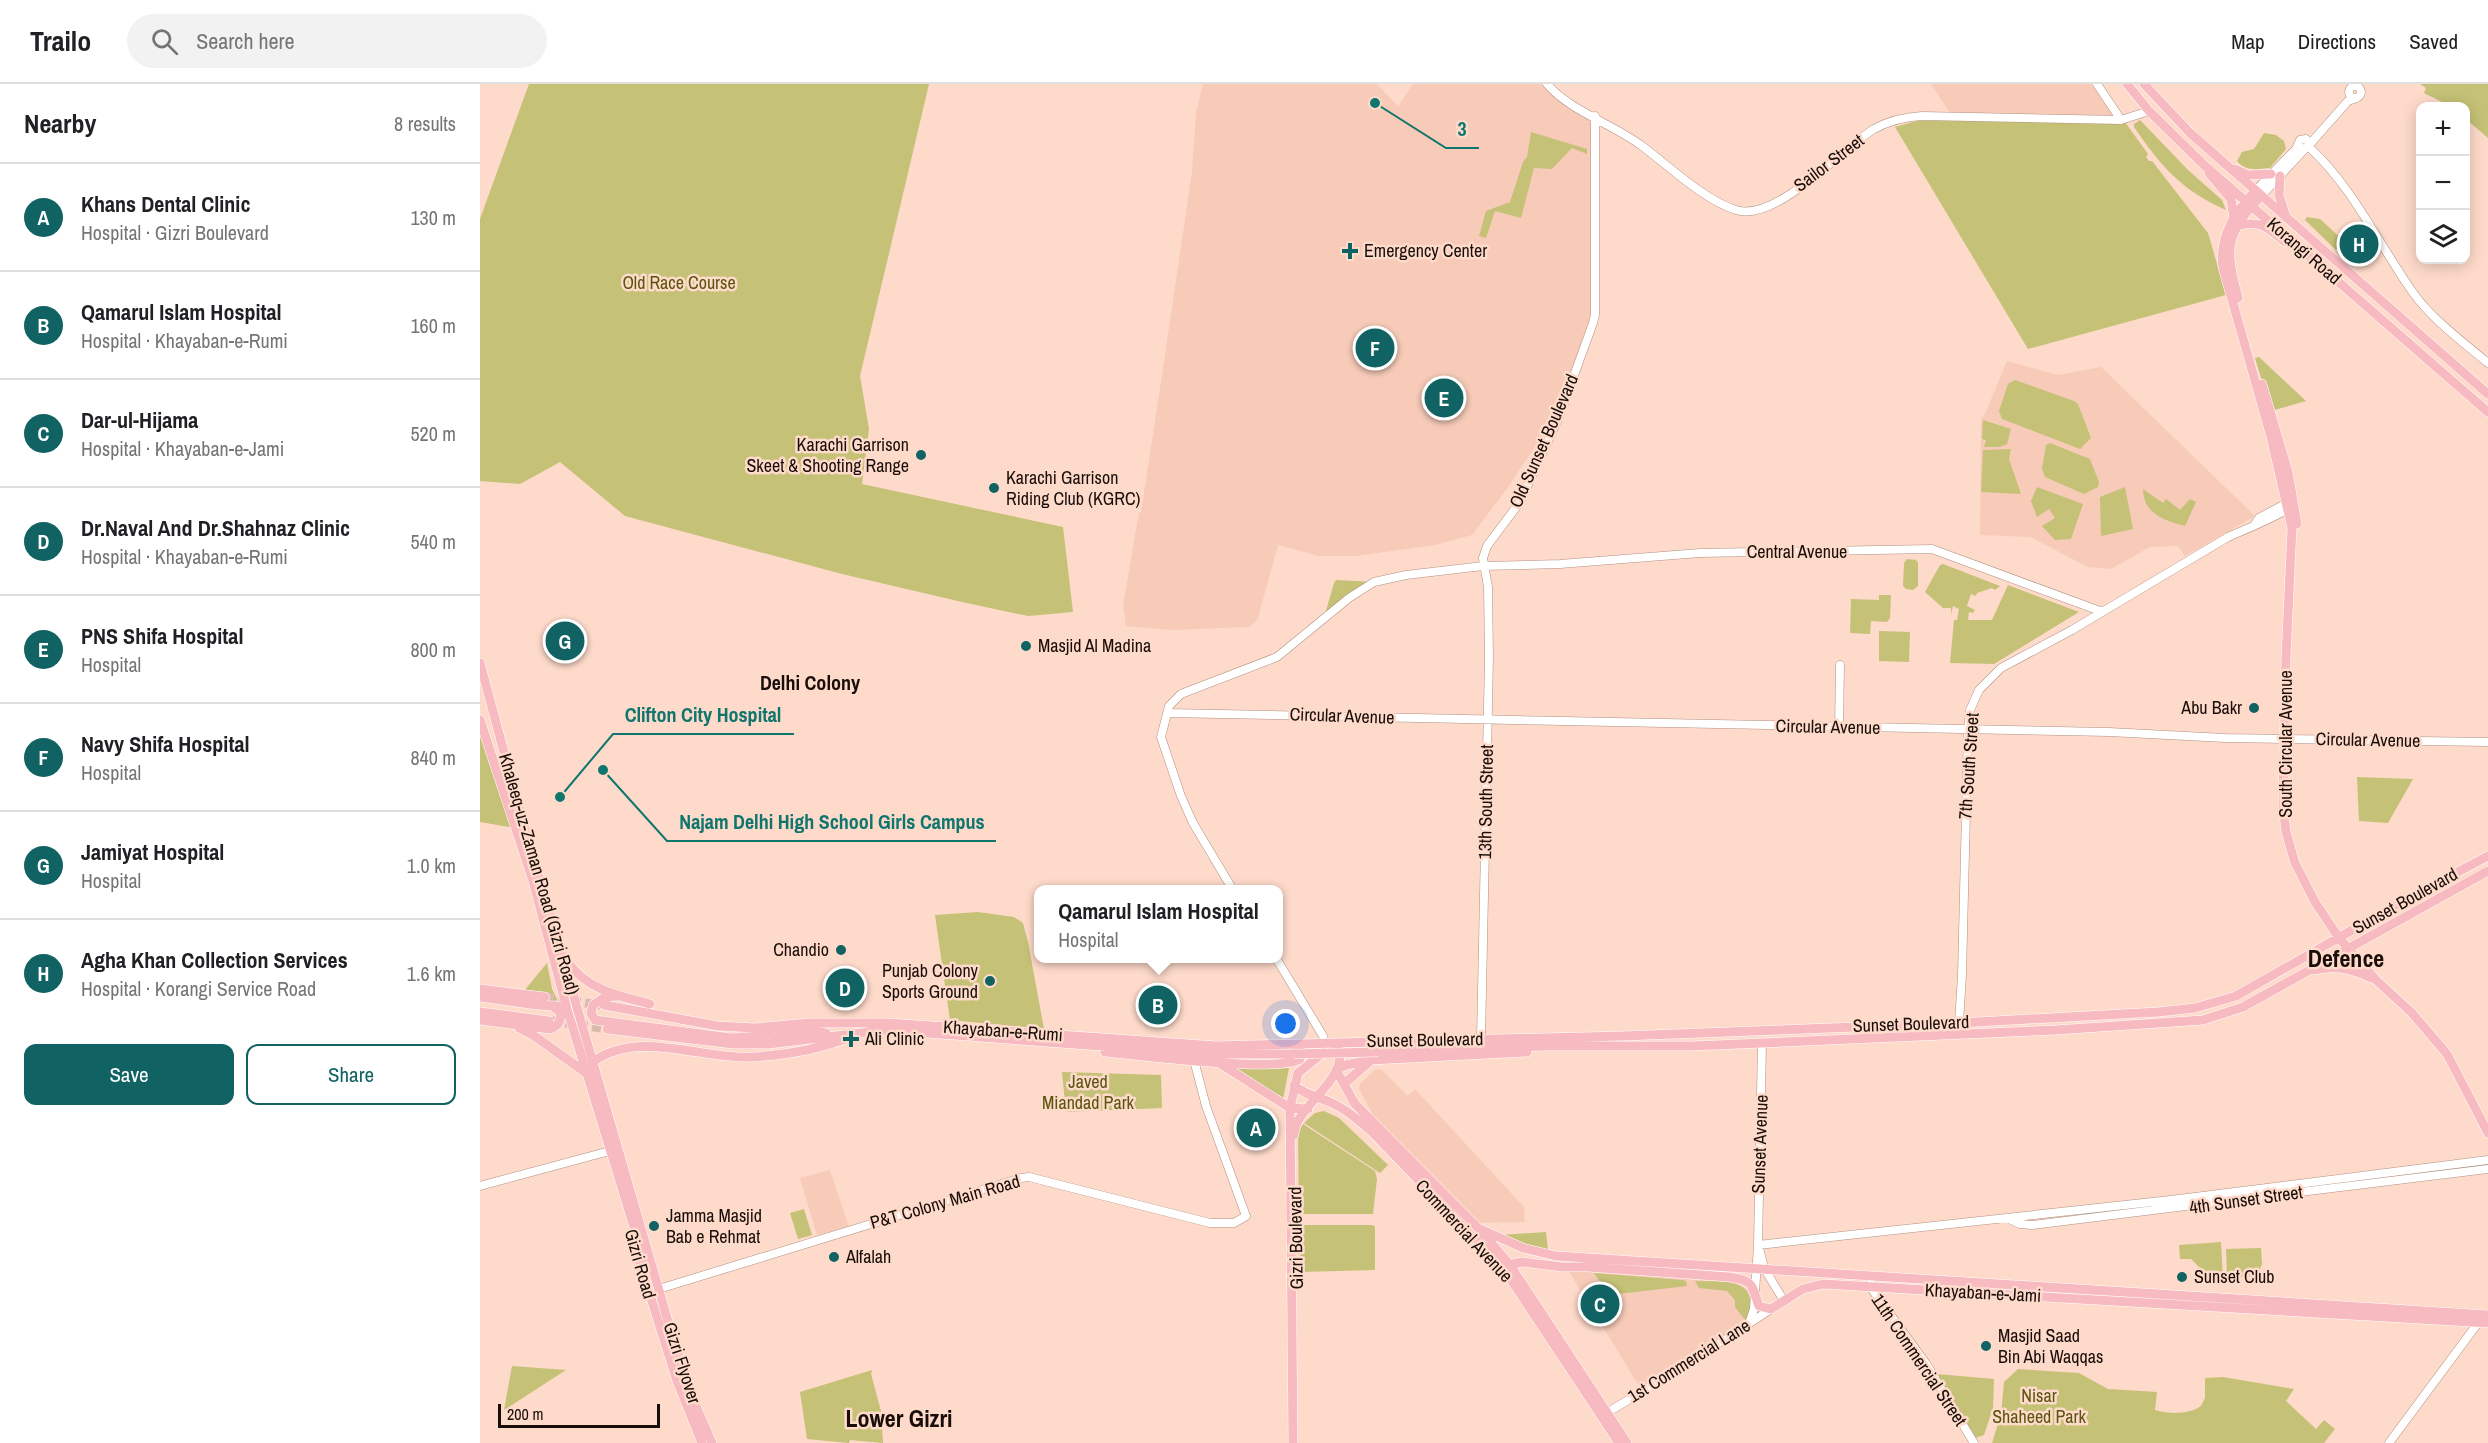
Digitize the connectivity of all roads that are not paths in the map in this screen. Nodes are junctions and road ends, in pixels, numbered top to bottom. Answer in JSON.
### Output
{"nodes":[{"id":1,"x":1547,"y":84,"type":"edge"},
{"id":2,"x":2097,"y":84,"type":"edge"},
{"id":3,"x":2127,"y":84,"type":"edge"},
{"id":4,"x":2144,"y":84,"type":"edge"},
{"id":5,"x":2357,"y":87,"type":"edge"},
{"id":6,"x":2149,"y":111,"type":"junction"},
{"id":7,"x":1595,"y":116,"type":"junction"},
{"id":8,"x":2121,"y":120,"type":"junction"},
{"id":9,"x":2306,"y":145,"type":"junction"},
{"id":10,"x":2204,"y":165,"type":"junction"},
{"id":11,"x":2230,"y":167,"type":"junction"},
{"id":12,"x":2276,"y":175,"type":"junction"},
{"id":13,"x":2258,"y":194,"type":"junction"},
{"id":14,"x":2249,"y":203,"type":"junction"},
{"id":15,"x":2285,"y":216,"type":"junction"},
{"id":16,"x":2236,"y":222,"type":"junction"},
{"id":17,"x":2315,"y":260,"type":"junction"},
{"id":18,"x":2488,"y":363,"type":"edge"},
{"id":19,"x":2488,"y":394,"type":"edge"},
{"id":20,"x":2488,"y":412,"type":"edge"},
{"id":21,"x":2288,"y":506,"type":"junction"},
{"id":22,"x":1483,"y":566,"type":"junction"},
{"id":23,"x":2100,"y":610,"type":"junction"},
{"id":24,"x":480,"y":663,"type":"edge"},
{"id":25,"x":1840,"y":665,"type":"dead end"},
{"id":26,"x":1168,"y":713,"type":"junction"},
{"id":27,"x":1488,"y":719,"type":"junction"},
{"id":28,"x":480,"y":720,"type":"edge"},
{"id":29,"x":1839,"y":728,"type":"junction"},
{"id":30,"x":1968,"y":730,"type":"junction"},
{"id":31,"x":2286,"y":738,"type":"junction"},
{"id":32,"x":2488,"y":742,"type":"edge"},
{"id":33,"x":2488,"y":856,"type":"edge"},
{"id":34,"x":2488,"y":871,"type":"edge"},
{"id":35,"x":1230,"y":885,"type":"edge"},
{"id":36,"x":2341,"y":937,"type":"junction"},
{"id":37,"x":2349,"y":947,"type":"junction"},
{"id":38,"x":562,"y":954,"type":"junction"},
{"id":39,"x":1279,"y":963,"type":"edge"},
{"id":40,"x":2300,"y":977,"type":"junction"},
{"id":41,"x":2376,"y":980,"type":"junction"},
{"id":42,"x":480,"y":989,"type":"edge"},
{"id":43,"x":617,"y":996,"type":"junction"},
{"id":44,"x":480,"y":997,"type":"edge"},
{"id":45,"x":545,"y":997,"type":"tunnel mouth"},
{"id":46,"x":564,"y":997,"type":"junction"},
{"id":47,"x":650,"y":1004,"type":"dead end"},
{"id":48,"x":604,"y":1005,"type":"tunnel mouth"},
{"id":49,"x":554,"y":1007,"type":"junction"},
{"id":50,"x":480,"y":1012,"type":"edge"},
{"id":51,"x":2103,"y":1014,"type":"junction"},
{"id":52,"x":480,"y":1020,"type":"edge"},
{"id":53,"x":549,"y":1021,"type":"tunnel mouth"},
{"id":54,"x":598,"y":1022,"type":"junction"},
{"id":55,"x":1959,"y":1023,"type":"junction"},
{"id":56,"x":514,"y":1025,"type":"junction"},
{"id":57,"x":2104,"y":1026,"type":"junction"},
{"id":58,"x":607,"y":1029,"type":"tunnel mouth"},
{"id":59,"x":860,"y":1032,"type":"junction"},
{"id":60,"x":834,"y":1035,"type":"junction"},
{"id":61,"x":1323,"y":1036,"type":"dead end"},
{"id":62,"x":1481,"y":1039,"type":"junction"},
{"id":63,"x":1040,"y":1040,"type":"junction"},
{"id":64,"x":1442,"y":1040,"type":"junction"},
{"id":65,"x":1762,"y":1043,"type":"junction"},
{"id":66,"x":1562,"y":1046,"type":"junction"},
{"id":67,"x":590,"y":1047,"type":"junction"},
{"id":68,"x":1338,"y":1047,"type":"junction"},
{"id":69,"x":1297,"y":1052,"type":"junction"},
{"id":70,"x":1315,"y":1058,"type":"junction"},
{"id":71,"x":1194,"y":1060,"type":"junction"},
{"id":72,"x":1371,"y":1060,"type":"junction"},
{"id":73,"x":594,"y":1061,"type":"junction"},
{"id":74,"x":1217,"y":1062,"type":"junction"},
{"id":75,"x":1336,"y":1070,"type":"junction"},
{"id":76,"x":590,"y":1078,"type":"junction"},
{"id":77,"x":1344,"y":1084,"type":"junction"},
{"id":78,"x":601,"y":1085,"type":"junction"},
{"id":79,"x":1294,"y":1085,"type":"junction"},
{"id":80,"x":1318,"y":1097,"type":"junction"},
{"id":81,"x":1290,"y":1108,"type":"junction"},
{"id":82,"x":1308,"y":1108,"type":"junction"},
{"id":83,"x":603,"y":1109,"type":"junction"},
{"id":84,"x":2488,"y":1133,"type":"edge"},
{"id":85,"x":606,"y":1152,"type":"junction"},
{"id":86,"x":2488,"y":1160,"type":"edge"},
{"id":87,"x":2488,"y":1169,"type":"edge"},
{"id":88,"x":2317,"y":1181,"type":"junction"},
{"id":89,"x":2301,"y":1183,"type":"junction"},
{"id":90,"x":480,"y":1186,"type":"edge"},
{"id":91,"x":2320,"y":1190,"type":"junction"},
{"id":92,"x":2304,"y":1192,"type":"junction"},
{"id":93,"x":2005,"y":1217,"type":"junction"},
{"id":94,"x":1478,"y":1228,"type":"junction"},
{"id":95,"x":1468,"y":1233,"type":"junction"},
{"id":96,"x":1758,"y":1245,"type":"junction"},
{"id":97,"x":1507,"y":1267,"type":"junction"},
{"id":98,"x":1760,"y":1268,"type":"junction"},
{"id":99,"x":1871,"y":1276,"type":"junction"},
{"id":100,"x":662,"y":1288,"type":"junction"},
{"id":101,"x":1870,"y":1288,"type":"junction"},
{"id":102,"x":1755,"y":1289,"type":"junction"},
{"id":103,"x":1784,"y":1301,"type":"junction"},
{"id":104,"x":1771,"y":1309,"type":"junction"},
{"id":105,"x":2488,"y":1315,"type":"edge"},
{"id":106,"x":2478,"y":1323,"type":"junction"},
{"id":107,"x":2488,"y":1323,"type":"edge"},
{"id":108,"x":1749,"y":1324,"type":"junction"},
{"id":109,"x":1605,"y":1415,"type":"junction"},
{"id":110,"x":702,"y":1443,"type":"edge"},
{"id":111,"x":707,"y":1443,"type":"edge"},
{"id":112,"x":714,"y":1443,"type":"edge"},
{"id":113,"x":1293,"y":1443,"type":"edge"},
{"id":114,"x":1298,"y":1443,"type":"edge"},
{"id":115,"x":1619,"y":1443,"type":"edge"},
{"id":116,"x":1627,"y":1443,"type":"edge"},
{"id":117,"x":1974,"y":1443,"type":"edge"},
{"id":118,"x":2389,"y":1443,"type":"edge"}],
"edges":[{"from":1,"to":7,"type":"street","name":"Sailor Street"},
{"from":2,"to":8,"type":"street"},
{"from":3,"to":6,"type":"main road","name":"Korangi Road"},
{"from":4,"to":11,"type":"main road","name":"Korangi Road"},
{"from":5,"to":9,"type":"street"},
{"from":5,"to":9,"type":"street"},
{"from":6,"to":8,"type":"street","name":"Sailor Street"},
{"from":6,"to":10,"type":"main road","name":"Korangi Road"},
{"from":7,"to":8,"type":"street","name":"Sailor Street"},
{"from":7,"to":22,"type":"street","name":"Old Sunset Boulevard"},
{"from":9,"to":12,"type":"street"},
{"from":9,"to":18,"type":"street"},
{"from":10,"to":14,"type":"main road","name":"Korangi Road"},
{"from":10,"to":16,"type":"main road"},
{"from":11,"to":12,"type":"main road"},
{"from":11,"to":13,"type":"main road","name":"Korangi Road"},
{"from":12,"to":13,"type":"street"},
{"from":12,"to":15,"type":"main road"},
{"from":13,"to":14,"type":"main road","name":"South Circular Avenue"},
{"from":13,"to":15,"type":"main road","name":"Korangi Road"},
{"from":14,"to":16,"type":"main road","name":"South Circular Avenue"},
{"from":14,"to":17,"type":"main road","name":"Korangi Road"},
{"from":15,"to":19,"type":"main road","name":"Korangi Road"},
{"from":16,"to":17,"type":"main road"},
{"from":16,"to":21,"type":"main road","name":"South Circular Avenue"},
{"from":16,"to":31,"type":"main road","name":"South Circular Avenue"},
{"from":17,"to":20,"type":"main road","name":"Korangi Road"},
{"from":21,"to":23,"type":"street","name":"7th South Street"},
{"from":21,"to":31,"type":"main road","name":"South Circular Avenue"},
{"from":22,"to":23,"type":"street","name":"Central Avenue"},
{"from":22,"to":26,"type":"street"},
{"from":22,"to":27,"type":"street","name":"13th South Street"},
{"from":23,"to":30,"type":"street","name":"7th South Street"},
{"from":24,"to":38,"type":"main road","name":"Khaleeq-uz-Zaman Road (Gizri Road)"},
{"from":25,"to":29,"type":"street"},
{"from":26,"to":27,"type":"street","name":"Circular Avenue"},
{"from":26,"to":35,"type":"street"},
{"from":27,"to":29,"type":"street","name":"Circular Avenue"},
{"from":27,"to":62,"type":"street","name":"13th South Street"},
{"from":28,"to":46,"type":"main road","name":"Khaleeq-uz-Zaman Road (Gizri Road)"},
{"from":29,"to":30,"type":"street","name":"Circular Avenue"},
{"from":30,"to":31,"type":"street","name":"Circular Avenue"},
{"from":30,"to":55,"type":"street","name":"7th South Street"},
{"from":31,"to":32,"type":"street","name":"Circular Avenue"},
{"from":31,"to":36,"type":"main road","name":"South Circular Avenue"},
{"from":33,"to":36,"type":"main road","name":"Sunset Boulevard"},
{"from":34,"to":37,"type":"main road","name":"Sunset Boulevard"},
{"from":36,"to":37,"type":"main road","name":"South Circular Avenue"},
{"from":36,"to":51,"type":"main road","name":"Sunset Boulevard"},
{"from":37,"to":40,"type":"main road","name":"Sunset Boulevard"},
{"from":37,"to":41,"type":"main road","name":"South Circular Avenue"},
{"from":38,"to":43,"type":"main road"},
{"from":38,"to":67,"type":"main road","name":"Khaleeq-uz-Zaman Road (Gizri Road)"},
{"from":39,"to":61,"type":"street"},
{"from":40,"to":41,"type":"main road"},
{"from":40,"to":57,"type":"main road","name":"Sunset Boulevard"},
{"from":41,"to":84,"type":"main road","name":"South Circular Avenue"},
{"from":42,"to":45,"type":"main road"},
{"from":43,"to":47,"type":"main road"},
{"from":43,"to":54,"type":"main road"},
{"from":44,"to":49,"type":"main road"},
{"from":46,"to":49,"type":"main road"},
{"from":46,"to":76,"type":"main road","name":"Khaleeq-uz-Zaman Road (Gizri Road)"},
{"from":48,"to":69,"type":"main road","name":"Khayaban-e-Rumi"},
{"from":49,"to":56,"type":"main road"},
{"from":50,"to":53,"type":"main road"},
{"from":51,"to":55,"type":"main road","name":"Sunset Boulevard"},
{"from":51,"to":57,"type":"main road"},
{"from":52,"to":56,"type":"main road"},
{"from":54,"to":60,"type":"main road"},
{"from":54,"to":67,"type":"main road"},
{"from":55,"to":62,"type":"main road","name":"Sunset Boulevard"},
{"from":56,"to":76,"type":"main road"},
{"from":57,"to":65,"type":"main road","name":"Sunset Boulevard"},
{"from":58,"to":60,"type":"main road","name":"Khayaban-e-Rumi"},
{"from":59,"to":60,"type":"main road","name":"Khayaban-e-Rumi"},
{"from":59,"to":63,"type":"main road","name":"Khayaban-e-Rumi"},
{"from":59,"to":73,"type":"main road"},
{"from":62,"to":64,"type":"main road","name":"Sunset Boulevard"},
{"from":63,"to":69,"type":"main road","name":"Khayaban-e-Rumi"},
{"from":63,"to":71,"type":"main road"},
{"from":64,"to":68,"type":"main road"},
{"from":64,"to":69,"type":"main road","name":"Sunset Boulevard"},
{"from":65,"to":66,"type":"main road","name":"Sunset Boulevard"},
{"from":65,"to":96,"type":"street","name":"Sunset Avenue"},
{"from":66,"to":69,"type":"main road","name":"Sunset Boulevard","bridge":true},
{"from":66,"to":72,"type":"main road"},
{"from":67,"to":73,"type":"main road","name":"Khaleeq-uz-Zaman Road (Gizri Road)"},
{"from":68,"to":70,"type":"main road"},
{"from":68,"to":75,"type":"main road","name":"Gizri Boulevard"},
{"from":69,"to":70,"type":"main road"},
{"from":69,"to":74,"type":"main road"},
{"from":70,"to":79,"type":"main road"},
{"from":71,"to":74,"type":"main road"},
{"from":71,"to":100,"type":"street","name":"P&T Colony Main Road"},
{"from":72,"to":75,"type":"main road"},
{"from":72,"to":77,"type":"main road"},
{"from":73,"to":78,"type":"main road","name":"Khaleeq-uz-Zaman Road (Gizri Road)"},
{"from":74,"to":81,"type":"main road"},
{"from":75,"to":77,"type":"main road","name":"Commercial Avenue"},
{"from":75,"to":80,"type":"main road","name":"Gizri Boulevard"},
{"from":76,"to":83,"type":"main road"},
{"from":76,"to":85,"type":"main road","name":"Gizri Road"},
{"from":77,"to":94,"type":"main road","name":"Commercial Avenue"},
{"from":78,"to":83,"type":"main road"},
{"from":78,"to":100,"type":"main road","name":"Gizri Road"},
{"from":79,"to":80,"type":"main road","name":"Commercial Avenue"},
{"from":79,"to":81,"type":"main road","name":"Gizri Boulevard"},
{"from":80,"to":82,"type":"main road","name":"Gizri Boulevard"},
{"from":80,"to":95,"type":"main road","name":"Commercial Avenue"},
{"from":81,"to":82,"type":"main road"},
{"from":81,"to":113,"type":"main road","name":"Gizri Boulevard"},
{"from":82,"to":114,"type":"main road","name":"Gizri Boulevard"},
{"from":83,"to":111,"type":"main road","name":"Gizri Flyover"},
{"from":83,"to":112,"type":"main road","name":"Gizri Flyover"},
{"from":85,"to":90,"type":"street"},
{"from":85,"to":110,"type":"main road","name":"Gizri Road"},
{"from":86,"to":88,"type":"street","name":"4th Sunset Street"},
{"from":87,"to":91,"type":"street","name":"4th Sunset Street"},
{"from":88,"to":89,"type":"street","name":"4th Sunset Street"},
{"from":88,"to":91,"type":"street"},
{"from":89,"to":92,"type":"street"},
{"from":89,"to":93,"type":"street","name":"4th Sunset Street"},
{"from":91,"to":92,"type":"street","name":"4th Sunset Street"},
{"from":92,"to":93,"type":"street","name":"4th Sunset Street"},
{"from":93,"to":96,"type":"street","name":"4th Sunset Street"},
{"from":94,"to":95,"type":"main road"},
{"from":94,"to":97,"type":"main road","name":"Commercial Avenue"},
{"from":94,"to":98,"type":"main road","name":"Khayaban-e-Jami"},
{"from":95,"to":97,"type":"main road","name":"Commercial Avenue"},
{"from":96,"to":98,"type":"street","name":"Sunset Avenue"},
{"from":97,"to":102,"type":"main road"},
{"from":97,"to":109,"type":"main road","name":"Commercial Avenue"},
{"from":98,"to":99,"type":"main road","name":"Khayaban-e-Jami"},
{"from":98,"to":102,"type":"street"},
{"from":98,"to":103,"type":"street"},
{"from":99,"to":101,"type":"street","name":"11th Commercial Street"},
{"from":99,"to":105,"type":"main road","name":"Khayaban-e-Jami"},
{"from":100,"to":112,"type":"main road","name":"Gizri Road"},
{"from":101,"to":103,"type":"main road","name":"Khayaban-e-Jami"},
{"from":101,"to":106,"type":"main road","name":"Khayaban-e-Jami"},
{"from":101,"to":117,"type":"street","name":"11th Commercial Street"},
{"from":102,"to":104,"type":"main road"},
{"from":102,"to":108,"type":"street"},
{"from":103,"to":104,"type":"main road","name":"Khayaban-e-Jami"},
{"from":104,"to":108,"type":"street","name":"1st Commercial Lane"},
{"from":106,"to":107,"type":"main road","name":"Khayaban-e-Jami"},
{"from":106,"to":118,"type":"street"},
{"from":108,"to":109,"type":"street","name":"1st Commercial Lane"},
{"from":109,"to":115,"type":"main road","name":"Commercial Avenue"},
{"from":109,"to":116,"type":"main road","name":"Commercial Avenue"}]}
